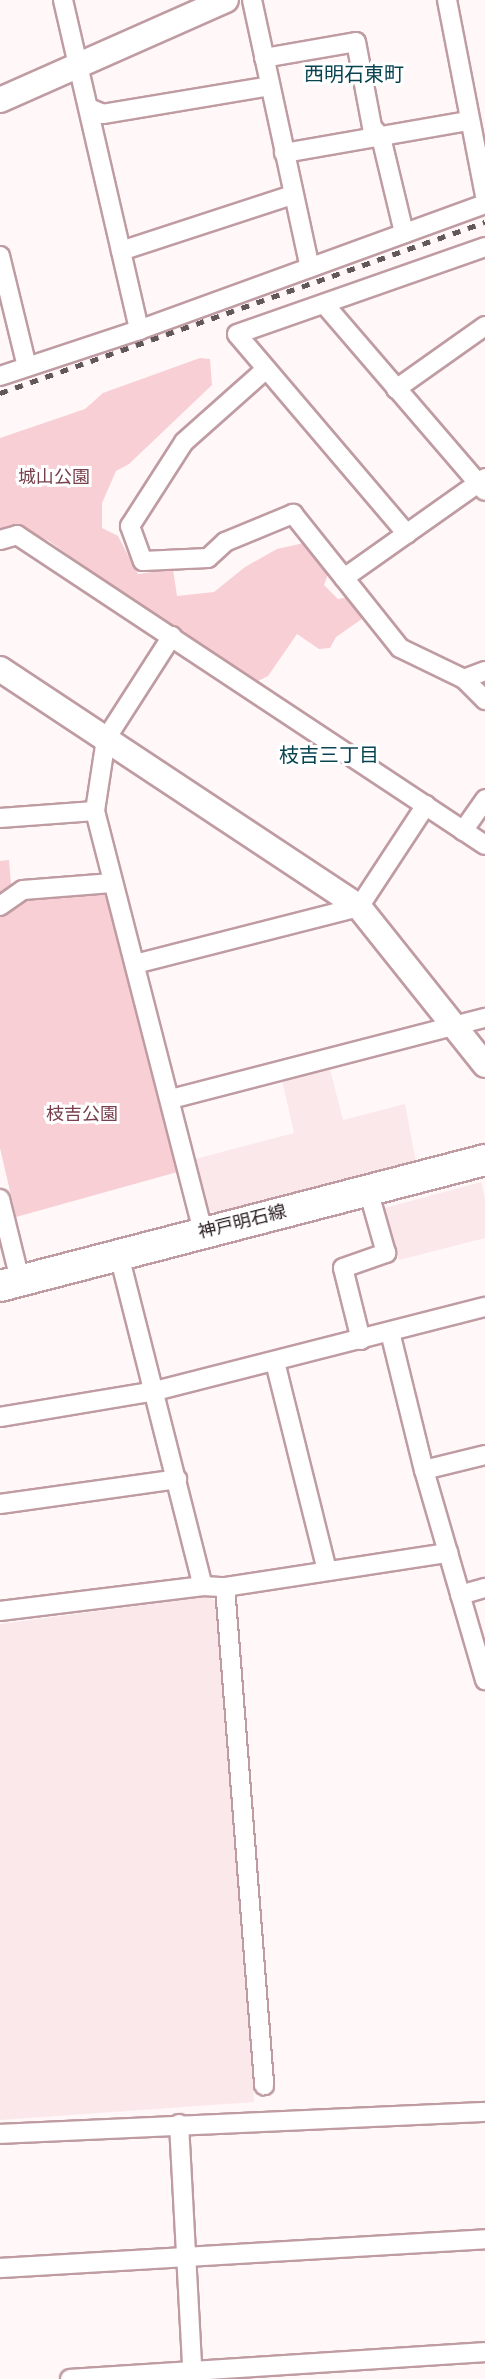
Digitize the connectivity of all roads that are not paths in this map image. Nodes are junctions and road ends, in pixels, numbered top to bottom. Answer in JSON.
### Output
{"nodes":[{"id":1,"x":63,"y":0,"type":"edge"},
{"id":2,"x":226,"y":0,"type":"edge"},
{"id":3,"x":252,"y":0,"type":"edge"},
{"id":4,"x":447,"y":0,"type":"edge"},
{"id":5,"x":264,"y":58,"type":"junction"},
{"id":6,"x":77,"y":65,"type":"junction"},
{"id":7,"x":270,"y":86,"type":"junction"},
{"id":8,"x":0,"y":100,"type":"edge"},
{"id":9,"x":89,"y":108,"type":"junction"},
{"id":10,"x":468,"y":121,"type":"junction"},
{"id":11,"x":381,"y":137,"type":"junction"},
{"id":12,"x":284,"y":153,"type":"junction"},
{"id":13,"x":292,"y":195,"type":"junction"},
{"id":14,"x":485,"y":196,"type":"edge"},
{"id":15,"x":485,"y":204,"type":"edge"},
{"id":16,"x":405,"y":233,"type":"junction"},
{"id":17,"x":485,"y":247,"type":"edge"},
{"id":18,"x":121,"y":251,"type":"junction"},
{"id":19,"x":0,"y":256,"type":"edge"},
{"id":20,"x":310,"y":267,"type":"junction"},
{"id":21,"x":325,"y":305,"type":"junction"},
{"id":22,"x":485,"y":326,"type":"edge"},
{"id":23,"x":139,"y":330,"type":"junction"},
{"id":24,"x":27,"y":367,"type":"junction"},
{"id":25,"x":265,"y":370,"type":"junction"},
{"id":26,"x":0,"y":376,"type":"edge"},
{"id":27,"x":396,"y":389,"type":"junction"},
{"id":28,"x":483,"y":484,"type":"edge"},
{"id":29,"x":407,"y":534,"type":"junction"},
{"id":30,"x":0,"y":540,"type":"edge"},
{"id":31,"x":344,"y":578,"type":"junction"},
{"id":32,"x":172,"y":636,"type":"junction"},
{"id":33,"x":0,"y":669,"type":"edge"},
{"id":34,"x":485,"y":671,"type":"edge"},
{"id":35,"x":464,"y":679,"type":"junction"},
{"id":36,"x":485,"y":700,"type":"edge"},
{"id":37,"x":106,"y":739,"type":"junction"},
{"id":38,"x":485,"y":799,"type":"edge"},
{"id":39,"x":426,"y":805,"type":"junction"},
{"id":40,"x":94,"y":811,"type":"junction"},
{"id":41,"x":0,"y":818,"type":"edge"},
{"id":42,"x":463,"y":831,"type":"junction"},
{"id":43,"x":485,"y":845,"type":"edge"},
{"id":44,"x":112,"y":883,"type":"junction"},
{"id":45,"x":0,"y":906,"type":"edge"},
{"id":46,"x":358,"y":907,"type":"junction"},
{"id":47,"x":135,"y":964,"type":"junction"},
{"id":48,"x":485,"y":1018,"type":"edge"},
{"id":49,"x":456,"y":1026,"type":"junction"},
{"id":50,"x":485,"y":1065,"type":"edge"},
{"id":51,"x":171,"y":1098,"type":"junction"},
{"id":52,"x":485,"y":1160,"type":"edge"},
{"id":53,"x":368,"y":1190,"type":"junction"},
{"id":54,"x":0,"y":1199,"type":"edge"},
{"id":55,"x":203,"y":1233,"type":"junction"},
{"id":56,"x":119,"y":1255,"type":"junction"},
{"id":57,"x":10,"y":1283,"type":"edge"},
{"id":58,"x":485,"y":1307,"type":"edge"},
{"id":59,"x":390,"y":1332,"type":"junction"},
{"id":60,"x":361,"y":1340,"type":"junction"},
{"id":61,"x":275,"y":1362,"type":"junction"},
{"id":62,"x":156,"y":1391,"type":"junction"},
{"id":63,"x":0,"y":1417,"type":"edge"},
{"id":64,"x":485,"y":1455,"type":"edge"},
{"id":65,"x":424,"y":1470,"type":"junction"},
{"id":66,"x":177,"y":1479,"type":"junction"},
{"id":67,"x":0,"y":1504,"type":"edge"},
{"id":68,"x":448,"y":1553,"type":"junction"},
{"id":69,"x":327,"y":1571,"type":"junction"},
{"id":70,"x":203,"y":1586,"type":"junction"},
{"id":71,"x":225,"y":1587,"type":"junction"},
{"id":72,"x":485,"y":1588,"type":"edge"},
{"id":73,"x":460,"y":1595,"type":"junction"},
{"id":74,"x":0,"y":1611,"type":"edge"},
{"id":75,"x":485,"y":1680,"type":"edge"},
{"id":76,"x":264,"y":2085,"type":"dead end"},
{"id":77,"x":485,"y":2112,"type":"edge"},
{"id":78,"x":178,"y":2124,"type":"junction"},
{"id":79,"x":0,"y":2134,"type":"edge"},
{"id":80,"x":485,"y":2239,"type":"edge"},
{"id":81,"x":187,"y":2257,"type":"junction"},
{"id":82,"x":0,"y":2268,"type":"edge"},
{"id":83,"x":485,"y":2352,"type":"edge"},
{"id":84,"x":193,"y":2376,"type":"edge"},
{"id":85,"x":70,"y":2379,"type":"edge"}],
"edges":[{"from":1,"to":6,"type":"street"},
{"from":2,"to":6,"type":"street"},
{"from":3,"to":5,"type":"street"},
{"from":4,"to":10,"type":"street"},
{"from":5,"to":7,"type":"street"},
{"from":5,"to":11,"type":"street"},
{"from":6,"to":8,"type":"street"},
{"from":6,"to":9,"type":"street"},
{"from":7,"to":9,"type":"street"},
{"from":7,"to":12,"type":"street"},
{"from":9,"to":18,"type":"street"},
{"from":10,"to":11,"type":"street"},
{"from":10,"to":14,"type":"street"},
{"from":11,"to":12,"type":"street"},
{"from":11,"to":16,"type":"street"},
{"from":12,"to":13,"type":"street"},
{"from":13,"to":18,"type":"street"},
{"from":13,"to":20,"type":"street"},
{"from":15,"to":16,"type":"street"},
{"from":16,"to":20,"type":"street"},
{"from":17,"to":21,"type":"street"},
{"from":18,"to":23,"type":"street"},
{"from":19,"to":24,"type":"street"},
{"from":20,"to":23,"type":"street"},
{"from":21,"to":25,"type":"street"},
{"from":21,"to":27,"type":"street"},
{"from":22,"to":27,"type":"street"},
{"from":23,"to":24,"type":"street"},
{"from":24,"to":26,"type":"street"},
{"from":25,"to":29,"type":"street"},
{"from":25,"to":31,"type":"street"},
{"from":27,"to":28,"type":"street"},
{"from":28,"to":29,"type":"street"},
{"from":29,"to":31,"type":"street"},
{"from":30,"to":32,"type":"street"},
{"from":31,"to":35,"type":"street"},
{"from":32,"to":37,"type":"street"},
{"from":32,"to":39,"type":"street"},
{"from":33,"to":37,"type":"street"},
{"from":34,"to":35,"type":"street"},
{"from":35,"to":36,"type":"street"},
{"from":37,"to":40,"type":"street"},
{"from":37,"to":46,"type":"street"},
{"from":38,"to":42,"type":"street"},
{"from":39,"to":42,"type":"street"},
{"from":39,"to":46,"type":"street"},
{"from":40,"to":41,"type":"street"},
{"from":40,"to":44,"type":"street"},
{"from":42,"to":43,"type":"street"},
{"from":44,"to":45,"type":"street"},
{"from":44,"to":47,"type":"street"},
{"from":46,"to":47,"type":"street"},
{"from":46,"to":49,"type":"street"},
{"from":47,"to":51,"type":"street"},
{"from":48,"to":49,"type":"street"},
{"from":49,"to":50,"type":"street"},
{"from":49,"to":51,"type":"street"},
{"from":51,"to":55,"type":"street"},
{"from":52,"to":53,"type":"main road","name":"神戸明石線"},
{"from":53,"to":55,"type":"main road","name":"神戸明石線"},
{"from":53,"to":60,"type":"street"},
{"from":54,"to":57,"type":"street"},
{"from":55,"to":56,"type":"main road","name":"神戸明石線"},
{"from":56,"to":57,"type":"main road","name":"神戸明石線"},
{"from":56,"to":62,"type":"street"},
{"from":58,"to":59,"type":"street"},
{"from":59,"to":60,"type":"street"},
{"from":59,"to":65,"type":"street"},
{"from":60,"to":61,"type":"street"},
{"from":61,"to":62,"type":"street"},
{"from":61,"to":69,"type":"street"},
{"from":62,"to":63,"type":"street"},
{"from":62,"to":66,"type":"street"},
{"from":64,"to":65,"type":"street"},
{"from":65,"to":68,"type":"street"},
{"from":66,"to":67,"type":"street"},
{"from":66,"to":70,"type":"street"},
{"from":68,"to":69,"type":"street"},
{"from":68,"to":73,"type":"street"},
{"from":69,"to":71,"type":"street"},
{"from":70,"to":71,"type":"street"},
{"from":70,"to":74,"type":"street"},
{"from":71,"to":76,"type":"street"},
{"from":72,"to":73,"type":"street"},
{"from":73,"to":75,"type":"street"},
{"from":77,"to":78,"type":"street"},
{"from":78,"to":79,"type":"street"},
{"from":78,"to":81,"type":"street"},
{"from":80,"to":81,"type":"street"},
{"from":81,"to":82,"type":"street"},
{"from":81,"to":84,"type":"street"},
{"from":83,"to":84,"type":"street"},
{"from":84,"to":85,"type":"street"}]}
